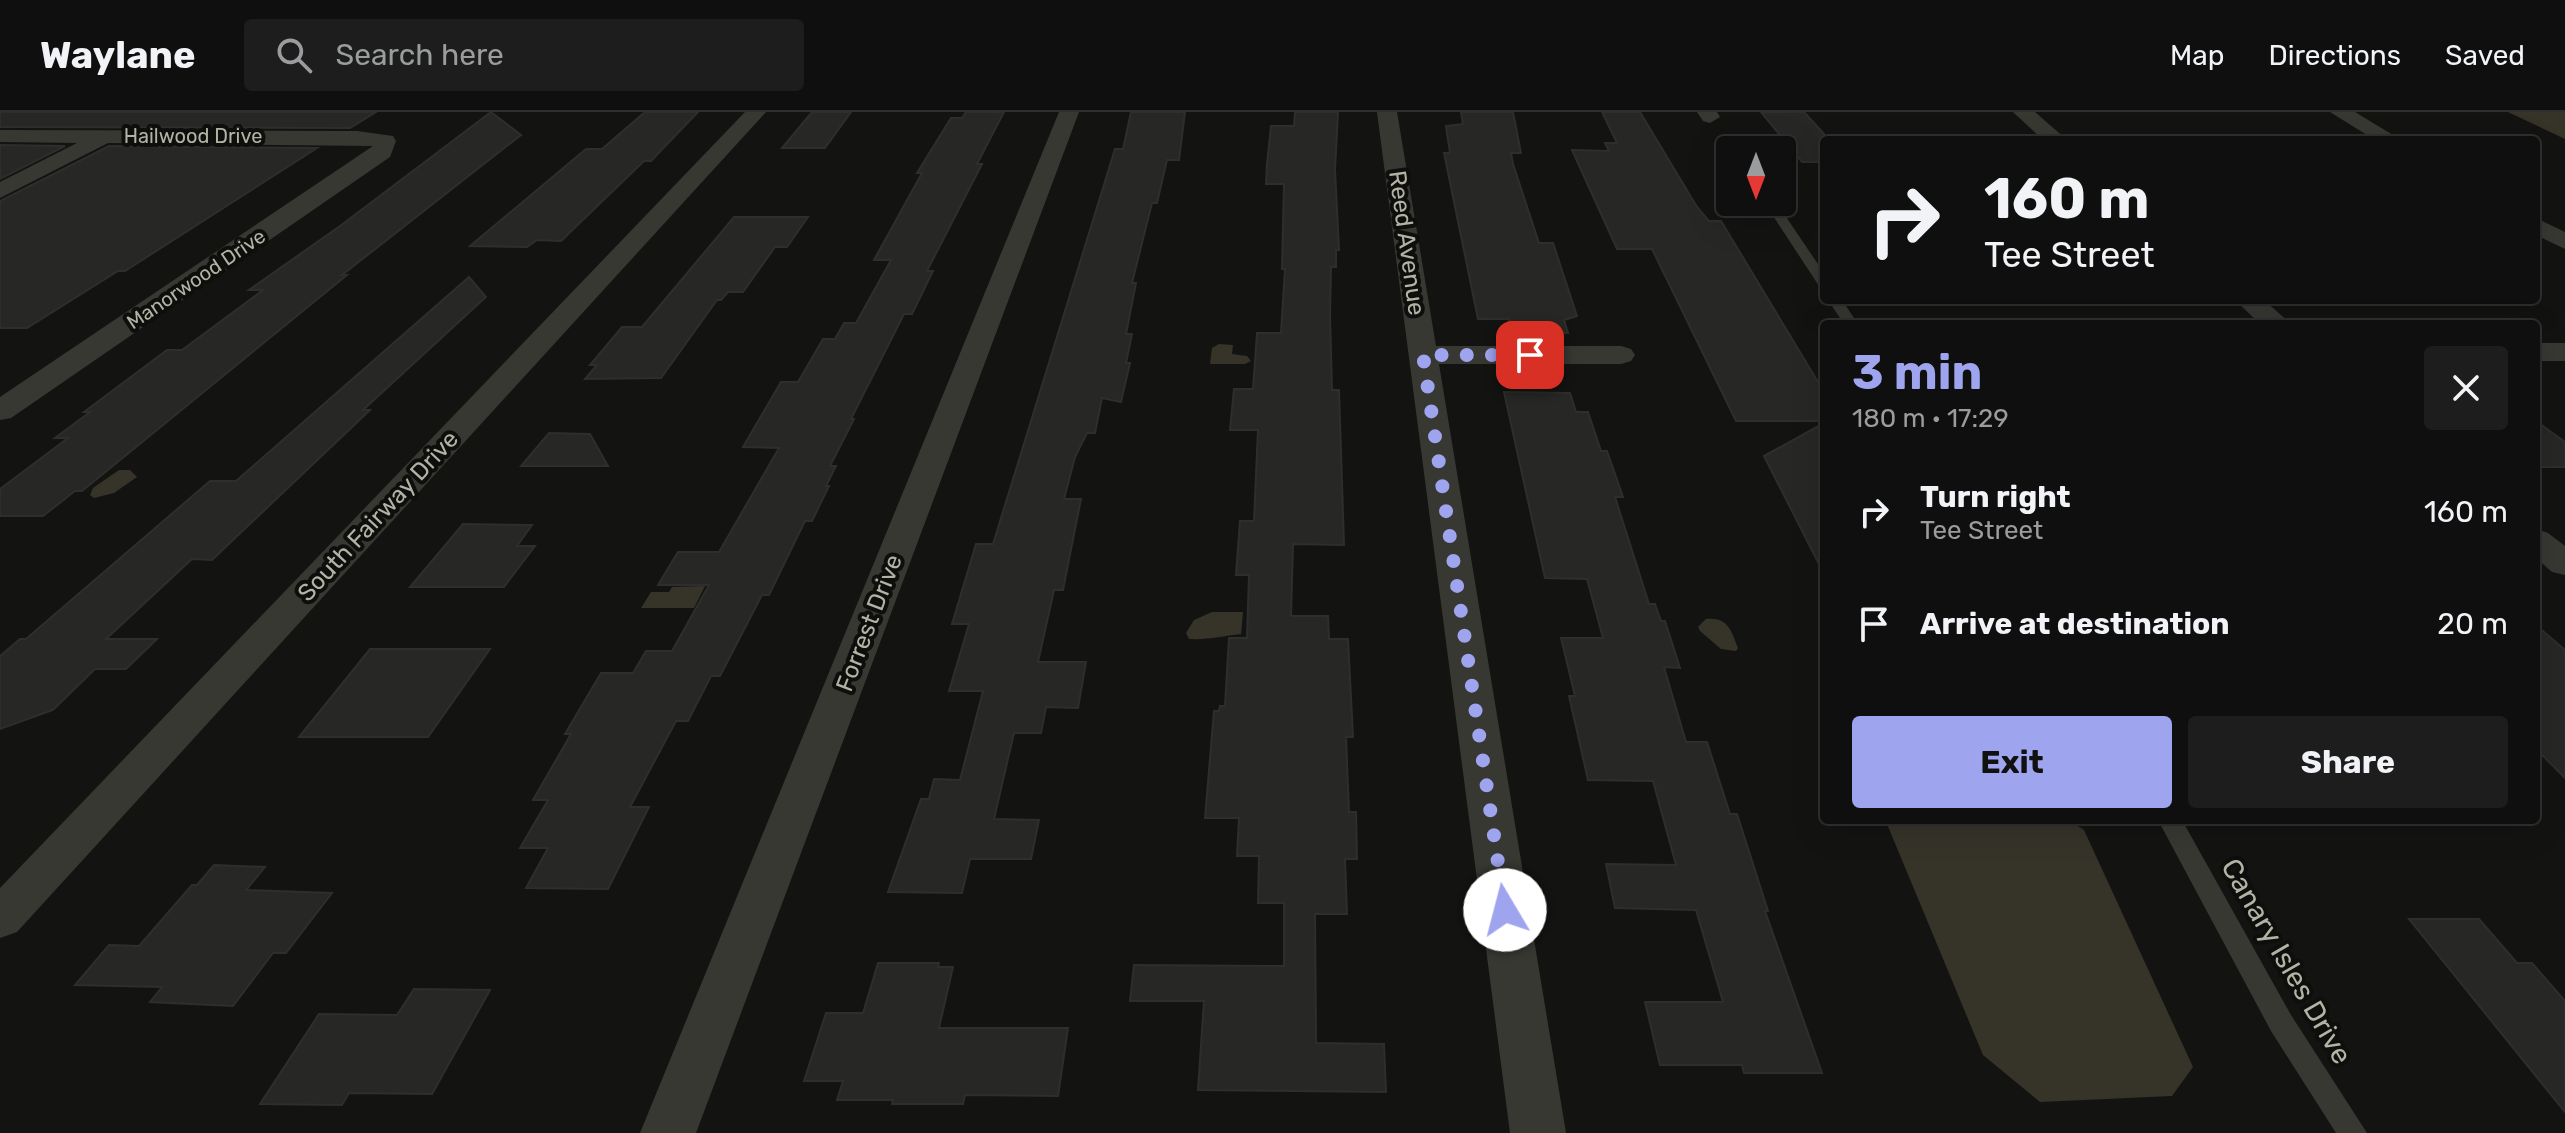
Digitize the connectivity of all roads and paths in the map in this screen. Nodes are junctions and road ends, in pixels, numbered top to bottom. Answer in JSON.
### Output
{"nodes":[{"id":1,"x":756,"y":112,"type":"edge"},
{"id":2,"x":1069,"y":112,"type":"edge"},
{"id":3,"x":1387,"y":112,"type":"edge"},
{"id":4,"x":2023,"y":112,"type":"edge"},
{"id":5,"x":2340,"y":112,"type":"edge"},
{"id":6,"x":288,"y":114,"type":"edge"},
{"id":7,"x":0,"y":136,"type":"edge"},
{"id":8,"x":106,"y":136,"type":"junction"},
{"id":9,"x":248,"y":136,"type":"junction"},
{"id":10,"x":2051,"y":136,"type":"edge"},
{"id":11,"x":2383,"y":136,"type":"edge"},
{"id":12,"x":385,"y":141,"type":"joint"},
{"id":13,"x":0,"y":191,"type":"edge"},
{"id":14,"x":1779,"y":216,"type":"edge"},
{"id":15,"x":2540,"y":227,"type":"edge"},
{"id":16,"x":2565,"y":242,"type":"edge"},
{"id":17,"x":1820,"y":277,"type":"edge"},
{"id":18,"x":2253,"y":304,"type":"edge"},
{"id":19,"x":2272,"y":320,"type":"edge"},
{"id":20,"x":2540,"y":352,"type":"edge"},
{"id":21,"x":2565,"y":352,"type":"edge"},
{"id":22,"x":1423,"y":355,"type":"junction"},
{"id":23,"x":1621,"y":355,"type":"dead end"},
{"id":24,"x":0,"y":411,"type":"edge"},
{"id":25,"x":2540,"y":543,"type":"edge"},
{"id":26,"x":2565,"y":564,"type":"edge"},
{"id":27,"x":2172,"y":824,"type":"edge"},
{"id":28,"x":0,"y":919,"type":"edge"},
{"id":29,"x":668,"y":1133,"type":"edge"},
{"id":30,"x":1538,"y":1133,"type":"edge"},
{"id":31,"x":2352,"y":1133,"type":"edge"}],
"edges":[{"from":1,"to":28,"type":"street","name":"South Fairway Drive"},
{"from":2,"to":29,"type":"street","name":"Forrest Drive"},
{"from":3,"to":22,"type":"street","name":"Reed Avenue"},
{"from":4,"to":10,"type":"street"},
{"from":5,"to":11,"type":"street"},
{"from":6,"to":9,"type":"street"},
{"from":7,"to":8,"type":"street","name":"Hailwood Drive"},
{"from":8,"to":9,"type":"street","name":"Hailwood Drive"},
{"from":8,"to":13,"type":"street"},
{"from":9,"to":12,"type":"street","name":"Hailwood Drive"},
{"from":12,"to":24,"type":"street","name":"Manorwood Drive"},
{"from":14,"to":17,"type":"lane"},
{"from":15,"to":16,"type":"street"},
{"from":18,"to":19,"type":"street"},
{"from":20,"to":21,"type":"street"},
{"from":22,"to":23,"type":"street"},
{"from":22,"to":30,"type":"street","name":"Reed Avenue"},
{"from":25,"to":26,"type":"street"},
{"from":27,"to":31,"type":"lane","name":"Canary Isles Drive"}]}
